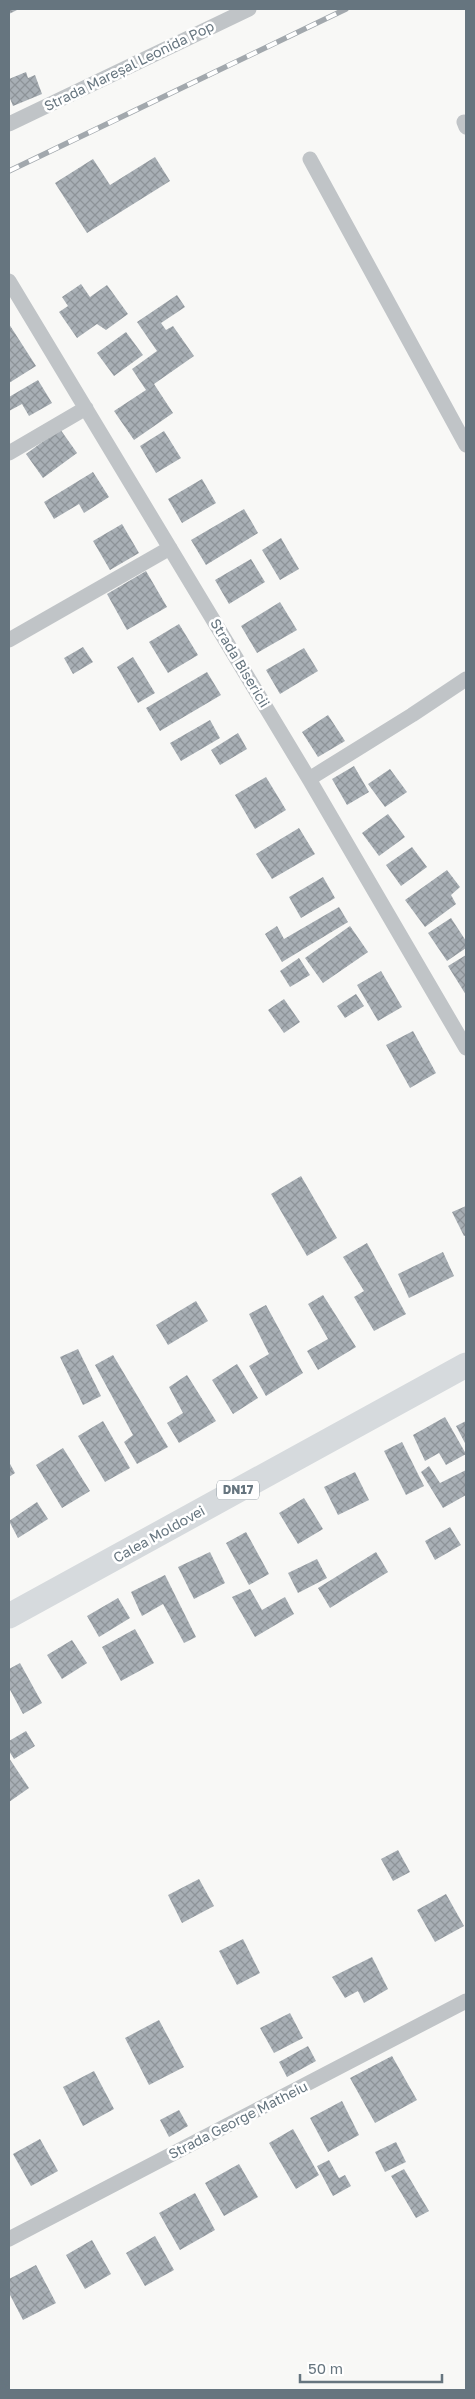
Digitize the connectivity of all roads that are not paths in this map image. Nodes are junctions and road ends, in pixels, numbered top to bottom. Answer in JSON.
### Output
{"nodes":[{"id":1,"x":249,"y":9,"type":"edge"},
{"id":2,"x":9,"y":124,"type":"edge"},
{"id":3,"x":310,"y":159,"type":"dead end"},
{"id":4,"x":9,"y":281,"type":"edge"},
{"id":5,"x":86,"y":408,"type":"junction"},
{"id":6,"x":466,"y":445,"type":"edge"},
{"id":7,"x":9,"y":454,"type":"edge"},
{"id":8,"x":170,"y":548,"type":"junction"},
{"id":9,"x":9,"y":640,"type":"edge"},
{"id":10,"x":466,"y":679,"type":"edge"},
{"id":11,"x":309,"y":779,"type":"junction"},
{"id":12,"x":466,"y":1048,"type":"edge"},
{"id":13,"x":466,"y":1365,"type":"edge"},
{"id":14,"x":9,"y":1616,"type":"edge"},
{"id":15,"x":466,"y":2001,"type":"edge"},
{"id":16,"x":9,"y":2239,"type":"edge"}],
"edges":[{"from":1,"to":2,"type":"street","name":"Strada Mareșal Leonida Pop"},
{"from":3,"to":6,"type":"street"},
{"from":4,"to":5,"type":"street","name":"Strada Bisericii"},
{"from":5,"to":7,"type":"street"},
{"from":5,"to":8,"type":"street","name":"Strada Bisericii"},
{"from":8,"to":9,"type":"street"},
{"from":8,"to":11,"type":"street","name":"Strada Bisericii"},
{"from":10,"to":11,"type":"street"},
{"from":11,"to":12,"type":"street","name":"Strada Bisericii"},
{"from":13,"to":14,"type":"highway","name":"Calea Moldovei","number":"DN17"},
{"from":15,"to":16,"type":"street","name":"Strada George Matheiu"}]}
